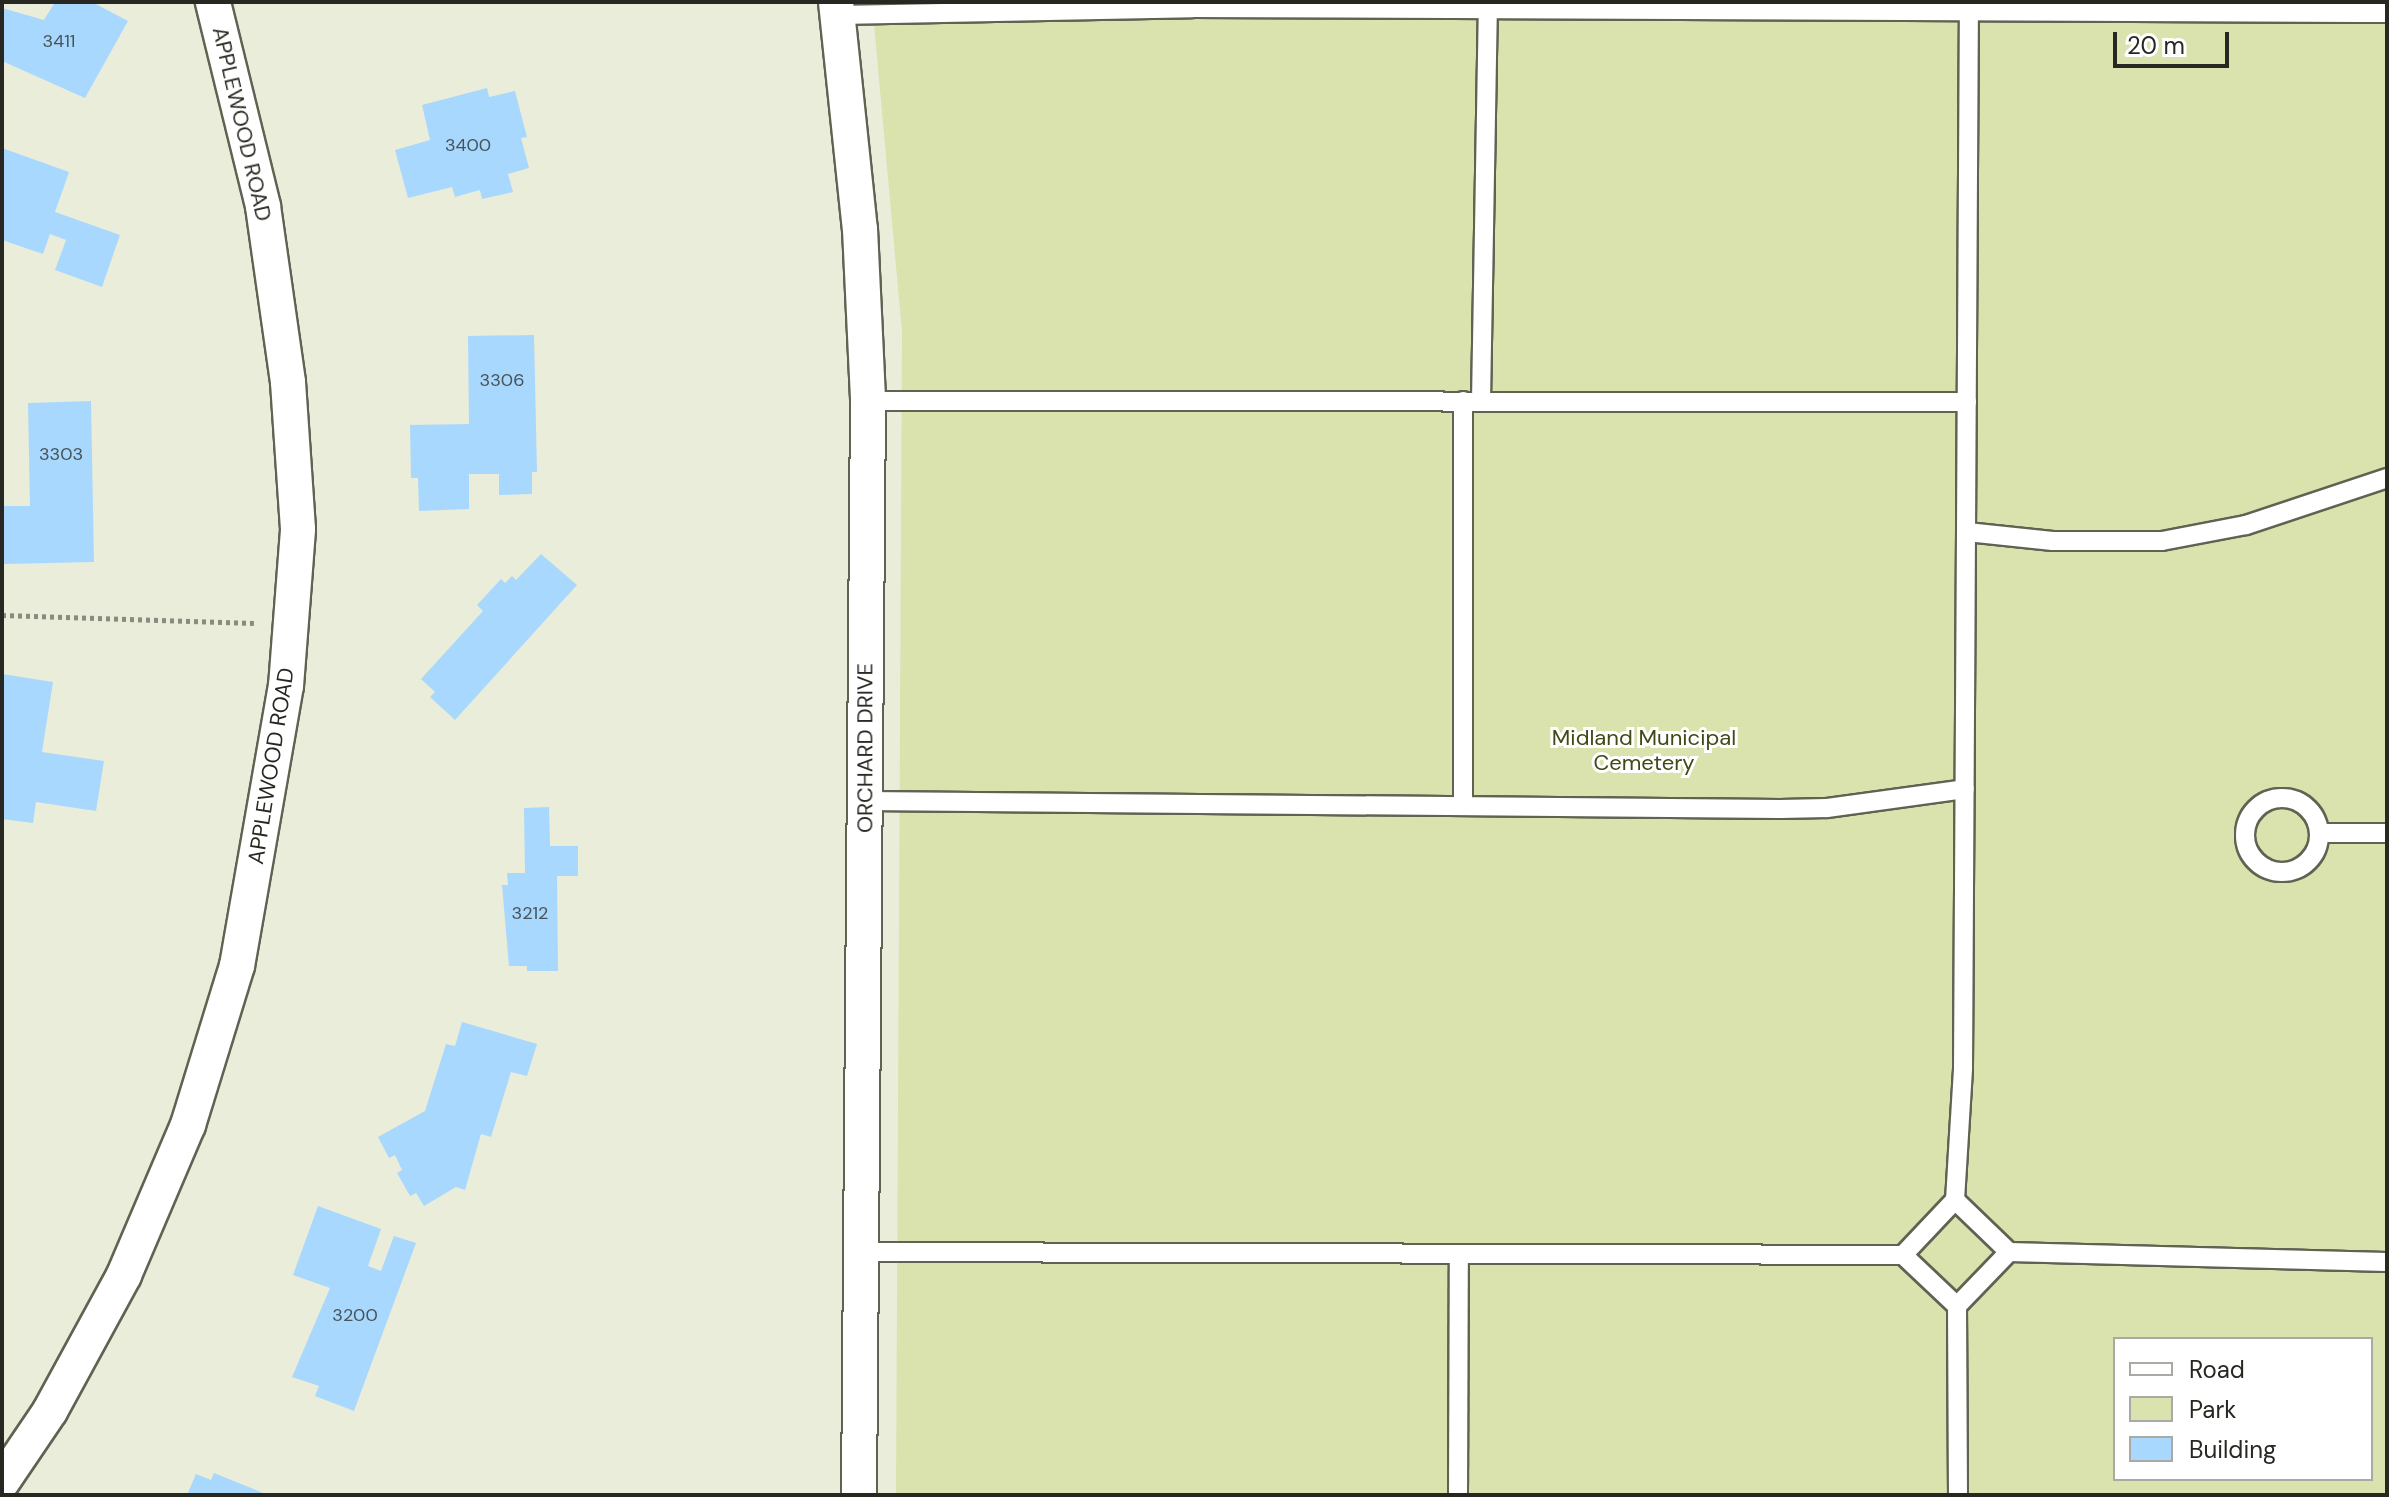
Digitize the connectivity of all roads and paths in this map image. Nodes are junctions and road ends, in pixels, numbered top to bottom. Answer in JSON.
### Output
{"nodes":[{"id":1,"x":213,"y":2,"type":"edge"},
{"id":2,"x":1488,"y":7,"type":"edge"},
{"id":3,"x":1969,"y":7,"type":"edge"},
{"id":4,"x":837,"y":8,"type":"edge"},
{"id":5,"x":2387,"y":13,"type":"edge"},
{"id":6,"x":868,"y":401,"type":"junction"},
{"id":7,"x":1472,"y":401,"type":"junction"},
{"id":8,"x":1967,"y":402,"type":"junction"},
{"id":9,"x":2387,"y":478,"type":"edge"},
{"id":10,"x":1967,"y":532,"type":"junction"},
{"id":11,"x":2,"y":615,"type":"edge"},
{"id":12,"x":291,"y":624,"type":"junction"},
{"id":13,"x":1965,"y":789,"type":"junction"},
{"id":14,"x":865,"y":801,"type":"junction"},
{"id":15,"x":1463,"y":803,"type":"junction"},
{"id":16,"x":2319,"y":833,"type":"junction"},
{"id":17,"x":2387,"y":833,"type":"edge"},
{"id":18,"x":1955,"y":1200,"type":"junction"},
{"id":19,"x":861,"y":1252,"type":"junction"},
{"id":20,"x":2009,"y":1252,"type":"junction"},
{"id":21,"x":1459,"y":1254,"type":"junction"},
{"id":22,"x":1903,"y":1255,"type":"junction"},
{"id":23,"x":2387,"y":1262,"type":"edge"},
{"id":24,"x":1957,"y":1306,"type":"junction"},
{"id":25,"x":2,"y":1482,"type":"edge"},
{"id":26,"x":859,"y":1495,"type":"edge"},
{"id":27,"x":1458,"y":1495,"type":"edge"},
{"id":28,"x":1958,"y":1495,"type":"edge"}],
"edges":[{"from":1,"to":12,"type":"street","name":"APPLEWOOD ROAD"},
{"from":2,"to":3,"type":"lane"},
{"from":2,"to":4,"type":"lane"},
{"from":2,"to":7,"type":"lane"},
{"from":3,"to":5,"type":"lane"},
{"from":3,"to":8,"type":"lane"},
{"from":4,"to":6,"type":"street","name":"ORCHARD DRIVE"},
{"from":6,"to":7,"type":"lane"},
{"from":6,"to":14,"type":"street","name":"ORCHARD DRIVE"},
{"from":7,"to":8,"type":"lane"},
{"from":7,"to":15,"type":"lane"},
{"from":8,"to":10,"type":"lane"},
{"from":9,"to":10,"type":"lane"},
{"from":10,"to":13,"type":"lane"},
{"from":11,"to":12,"type":"path"},
{"from":12,"to":25,"type":"street","name":"APPLEWOOD ROAD"},
{"from":13,"to":15,"type":"lane"},
{"from":13,"to":18,"type":"lane"},
{"from":14,"to":15,"type":"lane"},
{"from":14,"to":19,"type":"street","name":"ORCHARD DRIVE"},
{"from":16,"to":16,"type":"lane"},
{"from":16,"to":17,"type":"lane"},
{"from":18,"to":20,"type":"lane"},
{"from":18,"to":22,"type":"lane"},
{"from":19,"to":21,"type":"lane"},
{"from":19,"to":26,"type":"street","name":"ORCHARD DRIVE"},
{"from":20,"to":23,"type":"lane"},
{"from":20,"to":24,"type":"lane"},
{"from":21,"to":22,"type":"lane"},
{"from":21,"to":27,"type":"lane"},
{"from":22,"to":24,"type":"lane"},
{"from":24,"to":28,"type":"lane"}]}
